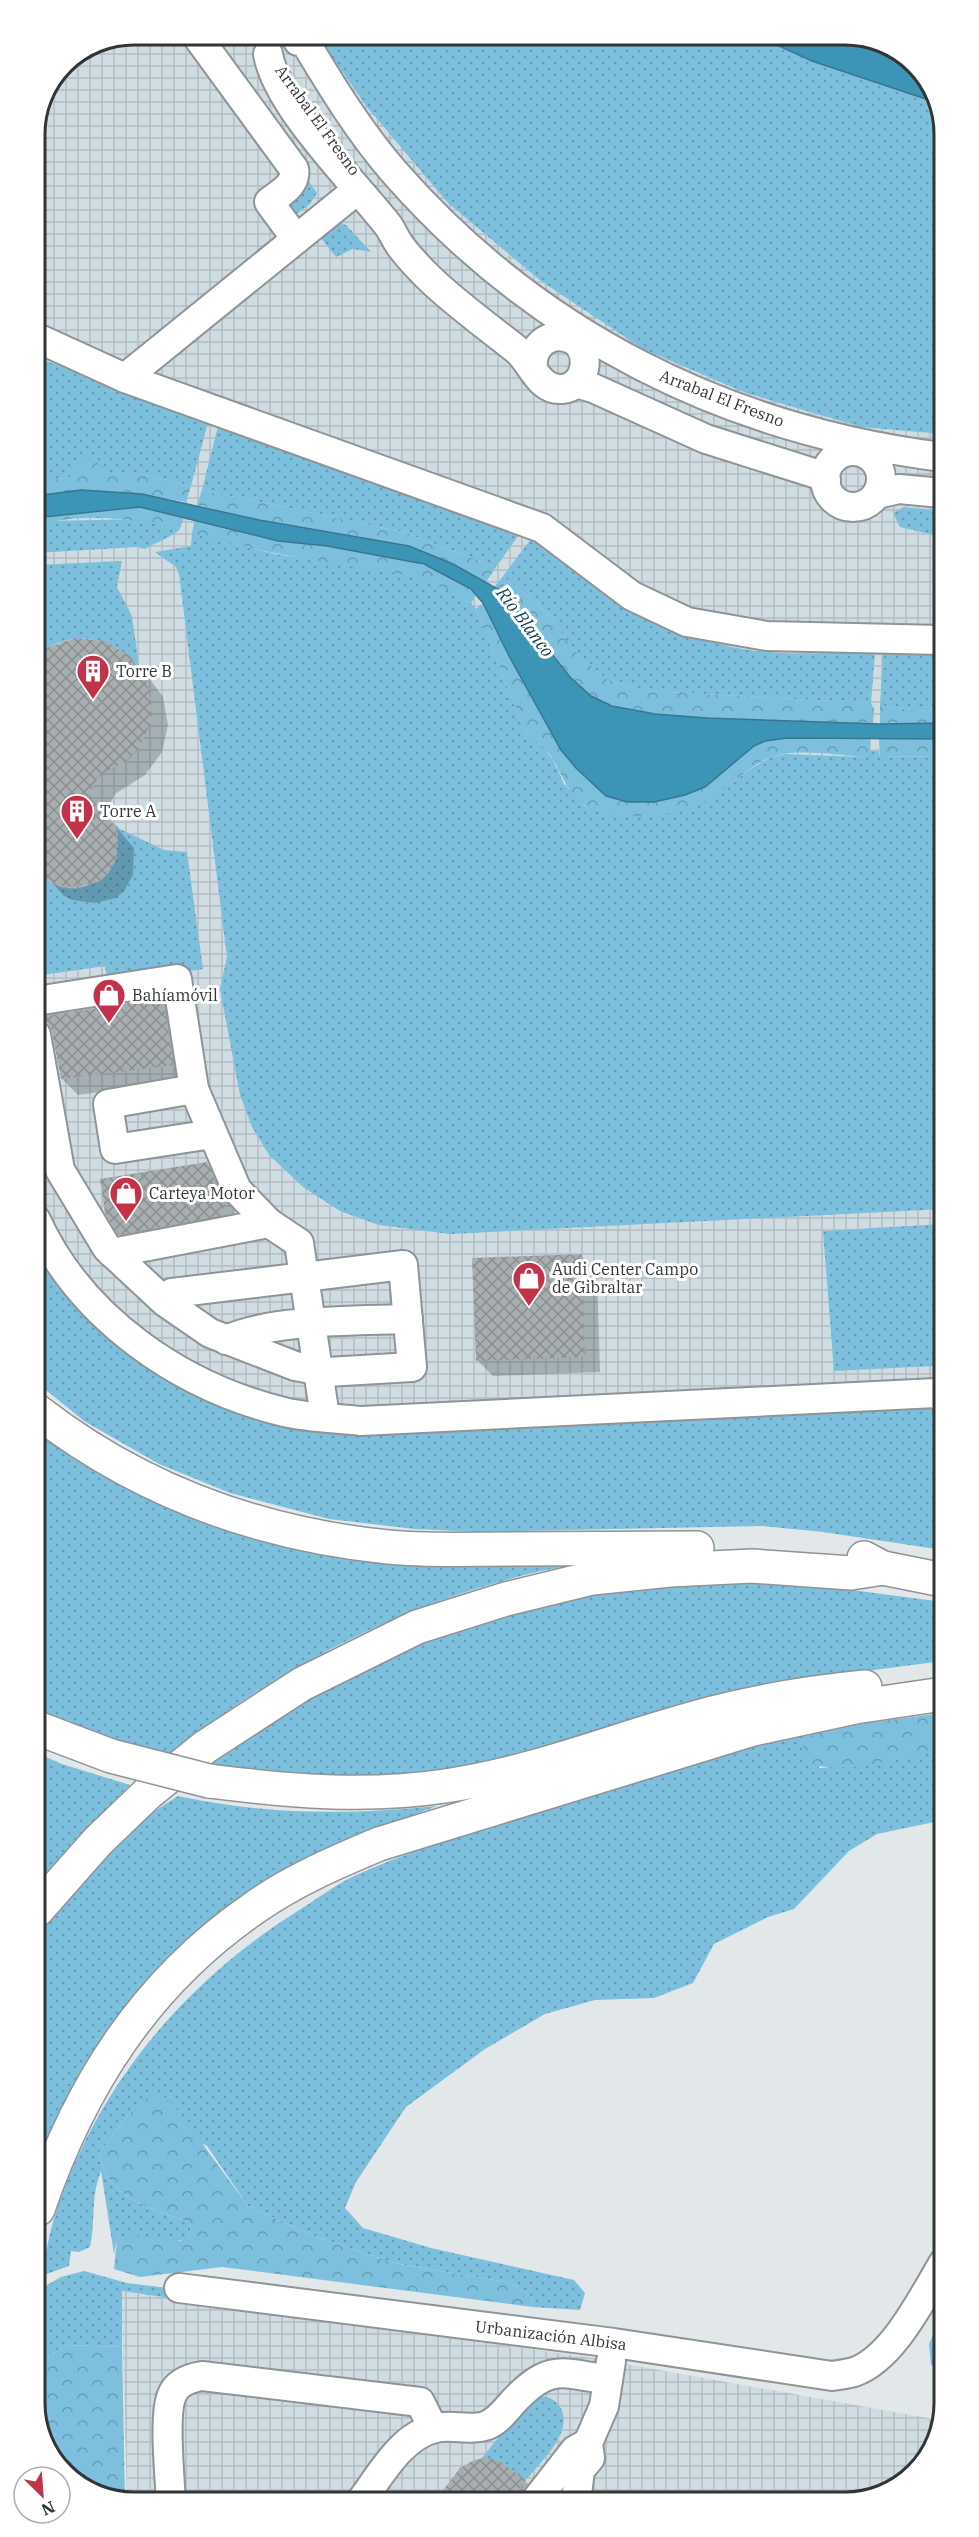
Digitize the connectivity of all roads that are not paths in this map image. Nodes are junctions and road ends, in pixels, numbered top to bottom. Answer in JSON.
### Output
{"nodes":[{"id":1,"x":204,"y":45,"type":"edge"},
{"id":2,"x":263,"y":45,"type":"edge"},
{"id":3,"x":264,"y":45,"type":"edge"},
{"id":4,"x":296,"y":45,"type":"edge"},
{"id":5,"x":307,"y":45,"type":"edge"},
{"id":6,"x":357,"y":190,"type":"junction"},
{"id":7,"x":296,"y":239,"type":"junction"},
{"id":8,"x":45,"y":342,"type":"edge"},
{"id":9,"x":552,"y":351,"type":"junction"},
{"id":10,"x":125,"y":378,"type":"junction"},
{"id":11,"x":576,"y":383,"type":"junction"},
{"id":12,"x":904,"y":452,"type":"junction"},
{"id":13,"x":840,"y":455,"type":"junction"},
{"id":14,"x":934,"y":456,"type":"edge"},
{"id":15,"x":870,"y":457,"type":"junction"},
{"id":16,"x":826,"y":480,"type":"junction"},
{"id":17,"x":934,"y":492,"type":"edge"},
{"id":18,"x":877,"y":494,"type":"junction"},
{"id":19,"x":934,"y":640,"type":"edge"},
{"id":20,"x":45,"y":1000,"type":"edge"},
{"id":21,"x":194,"y":1089,"type":"junction"},
{"id":22,"x":212,"y":1134,"type":"junction"},
{"id":23,"x":45,"y":1137,"type":"edge"},
{"id":24,"x":47,"y":1160,"type":"edge"},
{"id":25,"x":269,"y":1223,"type":"junction"},
{"id":26,"x":45,"y":1240,"type":"edge"},
{"id":27,"x":112,"y":1253,"type":"junction"},
{"id":28,"x":305,"y":1277,"type":"junction"},
{"id":29,"x":165,"y":1302,"type":"junction"},
{"id":30,"x":408,"y":1319,"type":"junction"},
{"id":31,"x":312,"y":1323,"type":"junction"},
{"id":32,"x":226,"y":1340,"type":"junction"},
{"id":33,"x":319,"y":1371,"type":"junction"},
{"id":34,"x":934,"y":1392,"type":"edge"},
{"id":35,"x":45,"y":1417,"type":"edge"},
{"id":36,"x":325,"y":1417,"type":"junction"},
{"id":37,"x":883,"y":1568,"type":"junction"},
{"id":38,"x":934,"y":1578,"type":"edge"},
{"id":39,"x":934,"y":1679,"type":"edge"},
{"id":40,"x":934,"y":1695,"type":"edge"},
{"id":41,"x":45,"y":1731,"type":"edge"},
{"id":42,"x":45,"y":1901,"type":"edge"},
{"id":43,"x":45,"y":2189,"type":"edge"},
{"id":44,"x":934,"y":2278,"type":"edge"},
{"id":45,"x":179,"y":2288,"type":"dead end"},
{"id":46,"x":614,"y":2343,"type":"junction"},
{"id":47,"x":608,"y":2380,"type":"junction"},
{"id":48,"x":434,"y":2428,"type":"junction"},
{"id":49,"x":584,"y":2457,"type":"junction"},
{"id":50,"x":171,"y":2492,"type":"edge"},
{"id":51,"x":367,"y":2492,"type":"edge"},
{"id":52,"x":542,"y":2492,"type":"edge"},
{"id":53,"x":563,"y":2492,"type":"edge"},
{"id":54,"x":577,"y":2492,"type":"edge"}],
"edges":[{"from":1,"to":7,"type":"street"},
{"from":2,"to":6,"type":"street","name":"Arrabal El Fresno"},
{"from":3,"to":9,"type":"street","name":"Arrabal El Fresno"},
{"from":4,"to":9,"type":"street"},
{"from":5,"to":12,"type":"street","name":"Arrabal El Fresno"},
{"from":6,"to":7,"type":"street"},
{"from":6,"to":9,"type":"street","name":"Arrabal El Fresno"},
{"from":7,"to":10,"type":"street"},
{"from":8,"to":10,"type":"street"},
{"from":9,"to":11,"type":"street"},
{"from":9,"to":11,"type":"street","name":"Arrabal El Fresno"},
{"from":9,"to":13,"type":"street","name":"Arrabal El Fresno"},
{"from":10,"to":19,"type":"street"},
{"from":11,"to":16,"type":"street","name":"Arrabal El Fresno"},
{"from":12,"to":14,"type":"street","name":"Arrabal El Fresno"},
{"from":12,"to":15,"type":"street","name":"Arrabal El Fresno"},
{"from":13,"to":15,"type":"street"},
{"from":13,"to":16,"type":"street"},
{"from":15,"to":18,"type":"street"},
{"from":16,"to":18,"type":"street"},
{"from":17,"to":18,"type":"street"},
{"from":20,"to":21,"type":"street"},
{"from":21,"to":22,"type":"street"},
{"from":21,"to":22,"type":"street"},
{"from":22,"to":25,"type":"street"},
{"from":23,"to":24,"type":"street"},
{"from":24,"to":27,"type":"street"},
{"from":25,"to":27,"type":"street"},
{"from":25,"to":28,"type":"street"},
{"from":26,"to":36,"type":"street"},
{"from":27,"to":29,"type":"street"},
{"from":28,"to":29,"type":"street"},
{"from":28,"to":30,"type":"street"},
{"from":28,"to":31,"type":"street"},
{"from":29,"to":32,"type":"street"},
{"from":30,"to":31,"type":"street"},
{"from":30,"to":33,"type":"street"},
{"from":31,"to":32,"type":"street"},
{"from":31,"to":33,"type":"street"},
{"from":32,"to":33,"type":"street"},
{"from":33,"to":36,"type":"street"},
{"from":34,"to":36,"type":"street"},
{"from":35,"to":37,"type":"highway"},
{"from":37,"to":38,"type":"highway"},
{"from":37,"to":42,"type":"highway"},
{"from":39,"to":41,"type":"highway","bridge":true},
{"from":40,"to":43,"type":"highway"},
{"from":44,"to":46,"type":"street","name":"Urbanización Albisa"},
{"from":45,"to":46,"type":"street","name":"Urbanización Albisa"},
{"from":46,"to":47,"type":"street"},
{"from":47,"to":48,"type":"street"},
{"from":47,"to":49,"type":"street"},
{"from":48,"to":50,"type":"street"},
{"from":48,"to":51,"type":"street"},
{"from":49,"to":52,"type":"street"},
{"from":49,"to":53,"type":"street"},
{"from":49,"to":54,"type":"street"}]}
